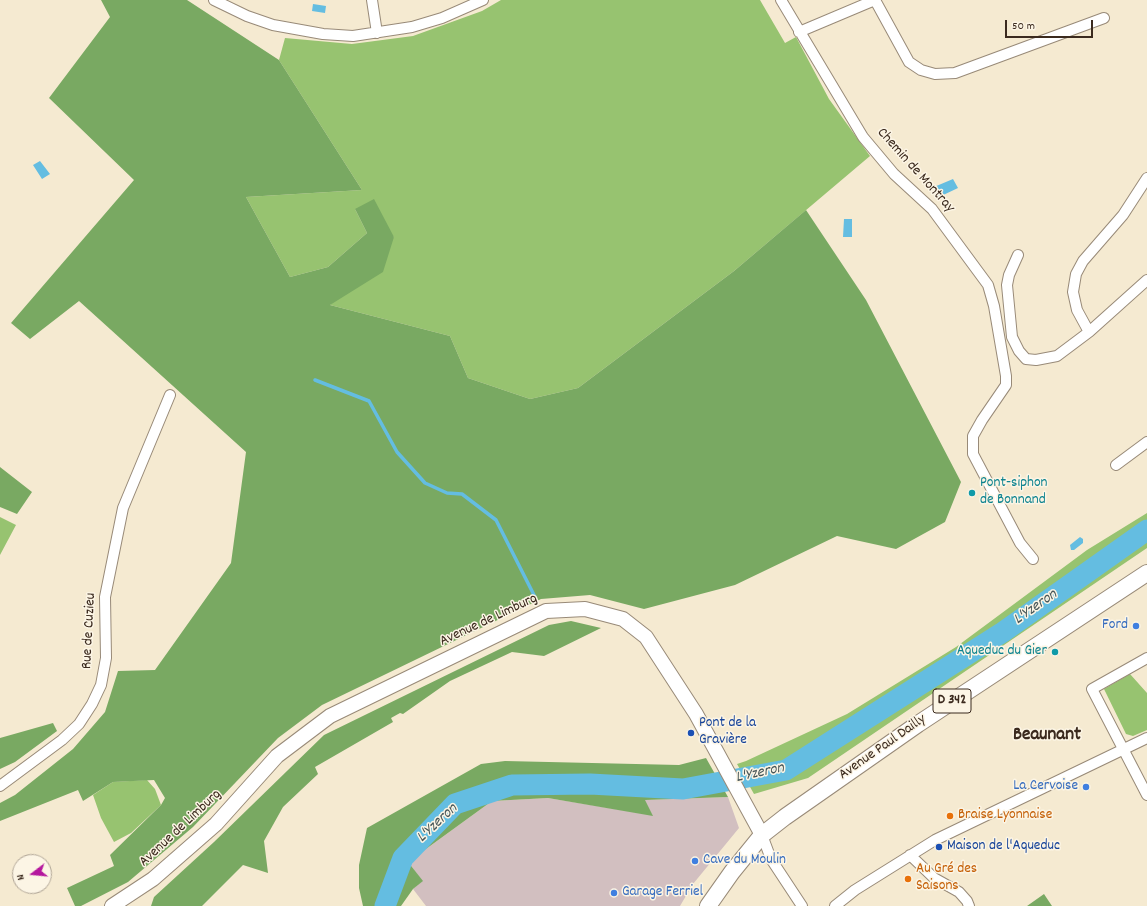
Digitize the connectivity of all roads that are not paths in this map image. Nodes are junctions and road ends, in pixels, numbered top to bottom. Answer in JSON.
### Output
{"nodes":[{"id":1,"x":214,"y":0,"type":"edge"},
{"id":2,"x":372,"y":0,"type":"edge"},
{"id":3,"x":483,"y":0,"type":"edge"},
{"id":4,"x":781,"y":0,"type":"edge"},
{"id":5,"x":875,"y":0,"type":"edge"},
{"id":6,"x":1104,"y":18,"type":"dead end"},
{"id":7,"x":799,"y":32,"type":"junction"},
{"id":8,"x":378,"y":33,"type":"junction"},
{"id":9,"x":1147,"y":178,"type":"edge"},
{"id":10,"x":1018,"y":255,"type":"dead end"},
{"id":11,"x":1147,"y":280,"type":"edge"},
{"id":12,"x":1089,"y":332,"type":"junction"},
{"id":13,"x":170,"y":395,"type":"dead end"},
{"id":14,"x":1147,"y":442,"type":"edge"},
{"id":15,"x":1116,"y":465,"type":"dead end"},
{"id":16,"x":1033,"y":560,"type":"dead end"},
{"id":17,"x":1147,"y":572,"type":"edge"},
{"id":18,"x":1147,"y":658,"type":"edge"},
{"id":19,"x":1147,"y":738,"type":"edge"},
{"id":20,"x":1124,"y":749,"type":"junction"},
{"id":21,"x":0,"y":786,"type":"edge"},
{"id":22,"x":1147,"y":795,"type":"edge"},
{"id":23,"x":762,"y":835,"type":"junction"},
{"id":24,"x":910,"y":855,"type":"junction"},
{"id":25,"x":112,"y":906,"type":"edge"},
{"id":26,"x":708,"y":906,"type":"edge"},
{"id":27,"x":802,"y":906,"type":"edge"},
{"id":28,"x":835,"y":906,"type":"edge"},
{"id":29,"x":969,"y":906,"type":"edge"}],
"edges":[{"from":1,"to":8,"type":"street"},
{"from":2,"to":8,"type":"street"},
{"from":3,"to":8,"type":"street"},
{"from":4,"to":7,"type":"street","name":"Chemin de Montray"},
{"from":5,"to":6,"type":"street"},
{"from":5,"to":7,"type":"street"},
{"from":7,"to":16,"type":"street","name":"Chemin de Montray"},
{"from":9,"to":12,"type":"street"},
{"from":10,"to":12,"type":"street"},
{"from":11,"to":12,"type":"street"},
{"from":13,"to":21,"type":"street","name":"Rue de Cuzieu"},
{"from":14,"to":15,"type":"street"},
{"from":17,"to":23,"type":"main road","name":"Avenue Paul Dailly","number":"D 342"},
{"from":18,"to":20,"type":"street"},
{"from":19,"to":20,"type":"street"},
{"from":20,"to":22,"type":"street"},
{"from":20,"to":24,"type":"street"},
{"from":23,"to":25,"type":"street","name":"Avenue de Limburg"},
{"from":23,"to":26,"type":"main road","number":"D 342"},
{"from":23,"to":27,"type":"street","name":"Avenue de Limburg"},
{"from":24,"to":28,"type":"street"},
{"from":24,"to":29,"type":"street"}]}
